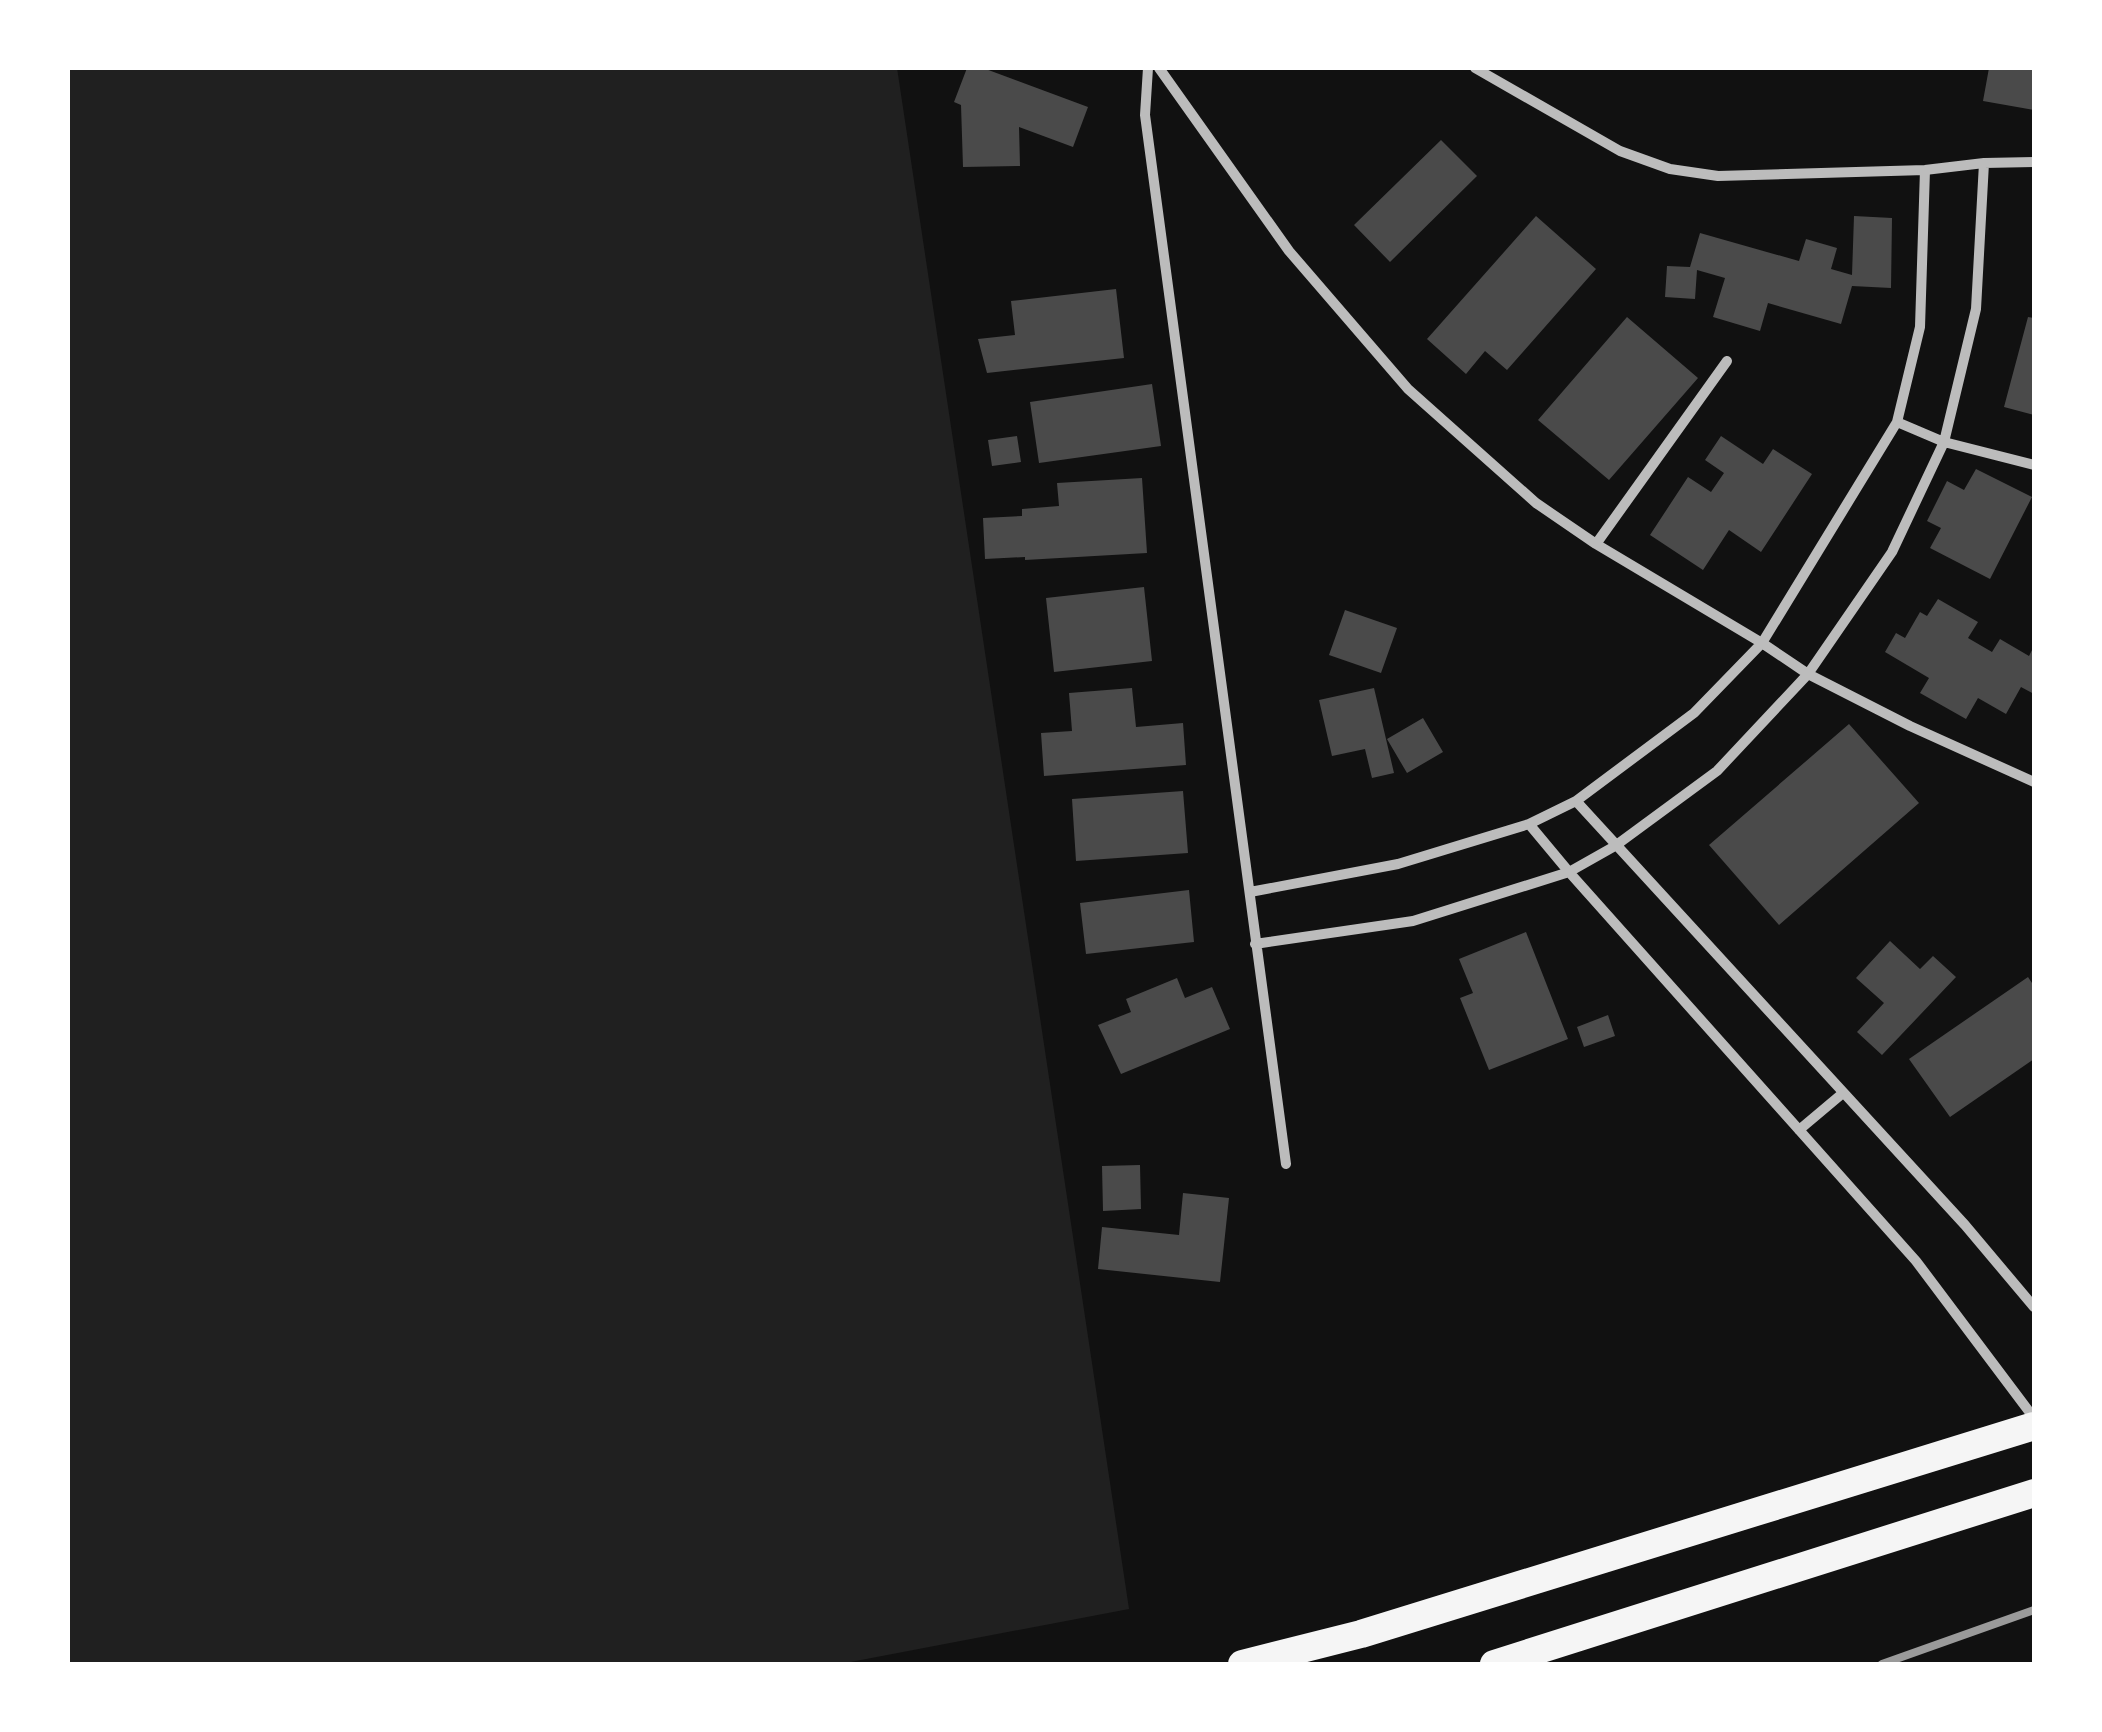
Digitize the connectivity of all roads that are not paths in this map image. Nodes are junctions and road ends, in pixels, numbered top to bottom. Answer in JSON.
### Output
{"nodes":[{"id":1,"x":1148,"y":68,"type":"edge"},
{"id":2,"x":1158,"y":68,"type":"edge"},
{"id":3,"x":1475,"y":68,"type":"edge"},
{"id":4,"x":2034,"y":162,"type":"edge"},
{"id":5,"x":1984,"y":163,"type":"junction"},
{"id":6,"x":1925,"y":170,"type":"junction"},
{"id":7,"x":1727,"y":361,"type":"dead end"},
{"id":8,"x":1897,"y":422,"type":"junction"},
{"id":9,"x":1944,"y":442,"type":"junction"},
{"id":10,"x":2034,"y":466,"type":"edge"},
{"id":11,"x":1596,"y":544,"type":"junction"},
{"id":12,"x":1762,"y":642,"type":"junction"},
{"id":13,"x":1808,"y":674,"type":"junction"},
{"id":14,"x":2034,"y":782,"type":"edge"},
{"id":15,"x":1576,"y":801,"type":"junction"},
{"id":16,"x":1530,"y":824,"type":"junction"},
{"id":17,"x":1615,"y":846,"type":"junction"},
{"id":18,"x":1568,"y":872,"type":"junction"},
{"id":19,"x":1250,"y":892,"type":"junction"},
{"id":20,"x":1255,"y":944,"type":"junction"},
{"id":21,"x":1843,"y":1093,"type":"junction"},
{"id":22,"x":1799,"y":1130,"type":"junction"},
{"id":23,"x":1286,"y":1164,"type":"dead end"},
{"id":24,"x":2034,"y":1307,"type":"edge"},
{"id":25,"x":2034,"y":1418,"type":"edge"},
{"id":26,"x":2034,"y":1426,"type":"edge"},
{"id":27,"x":2034,"y":1493,"type":"edge"},
{"id":28,"x":1242,"y":1664,"type":"edge"},
{"id":29,"x":1494,"y":1664,"type":"edge"}],
"edges":[{"from":1,"to":19,"type":"street"},
{"from":2,"to":11,"type":"street"},
{"from":3,"to":6,"type":"street"},
{"from":4,"to":5,"type":"street"},
{"from":5,"to":6,"type":"street"},
{"from":5,"to":9,"type":"street"},
{"from":6,"to":8,"type":"street"},
{"from":7,"to":11,"type":"street"},
{"from":8,"to":9,"type":"street"},
{"from":8,"to":12,"type":"street"},
{"from":9,"to":10,"type":"street"},
{"from":9,"to":13,"type":"street"},
{"from":11,"to":12,"type":"street"},
{"from":12,"to":13,"type":"street"},
{"from":12,"to":15,"type":"street"},
{"from":13,"to":14,"type":"street"},
{"from":13,"to":17,"type":"street"},
{"from":15,"to":16,"type":"street"},
{"from":15,"to":17,"type":"street"},
{"from":16,"to":18,"type":"street"},
{"from":16,"to":19,"type":"street"},
{"from":17,"to":18,"type":"street"},
{"from":17,"to":21,"type":"street"},
{"from":18,"to":20,"type":"street"},
{"from":18,"to":22,"type":"street"},
{"from":19,"to":20,"type":"street"},
{"from":20,"to":23,"type":"street"},
{"from":21,"to":22,"type":"street"},
{"from":21,"to":24,"type":"street"},
{"from":22,"to":25,"type":"street"},
{"from":26,"to":28,"type":"highway"},
{"from":27,"to":29,"type":"highway"}]}
